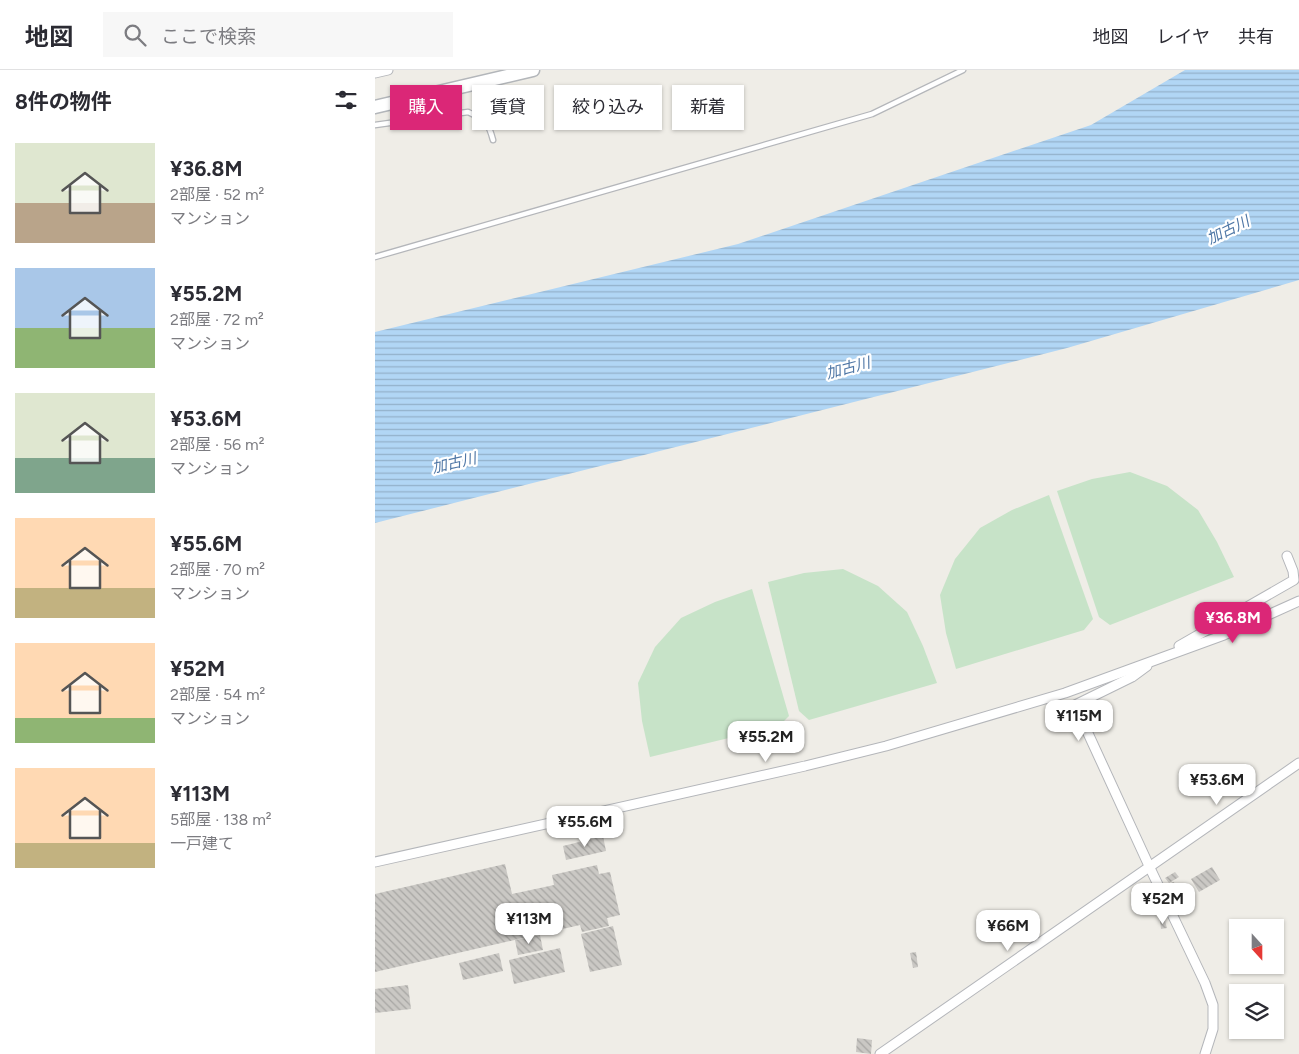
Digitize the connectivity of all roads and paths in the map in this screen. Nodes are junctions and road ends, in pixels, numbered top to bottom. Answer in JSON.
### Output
{"nodes":[{"id":1,"x":388,"y":70,"type":"edge"},
{"id":2,"x":533,"y":70,"type":"edge"},
{"id":3,"x":963,"y":70,"type":"edge"},
{"id":4,"x":375,"y":73,"type":"edge"},
{"id":5,"x":375,"y":107,"type":"edge"},
{"id":6,"x":375,"y":126,"type":"edge"},
{"id":7,"x":493,"y":140,"type":"dead end"},
{"id":8,"x":375,"y":257,"type":"edge"},
{"id":9,"x":1287,"y":556,"type":"dead end"},
{"id":10,"x":1299,"y":601,"type":"edge"},
{"id":11,"x":1156,"y":659,"type":"junction"},
{"id":12,"x":1299,"y":763,"type":"edge"},
{"id":13,"x":375,"y":862,"type":"edge"},
{"id":14,"x":1149,"y":868,"type":"junction"},
{"id":15,"x":880,"y":1054,"type":"edge"},
{"id":16,"x":1205,"y":1054,"type":"edge"}],
"edges":[{"from":1,"to":4,"type":"street"},
{"from":2,"to":5,"type":"street"},
{"from":3,"to":8,"type":"lane"},
{"from":6,"to":7,"type":"lane"},
{"from":9,"to":11,"type":"street"},
{"from":10,"to":11,"type":"street"},
{"from":11,"to":13,"type":"street"},
{"from":11,"to":14,"type":"street"},
{"from":12,"to":14,"type":"street"},
{"from":14,"to":15,"type":"street"},
{"from":14,"to":16,"type":"street"}]}
